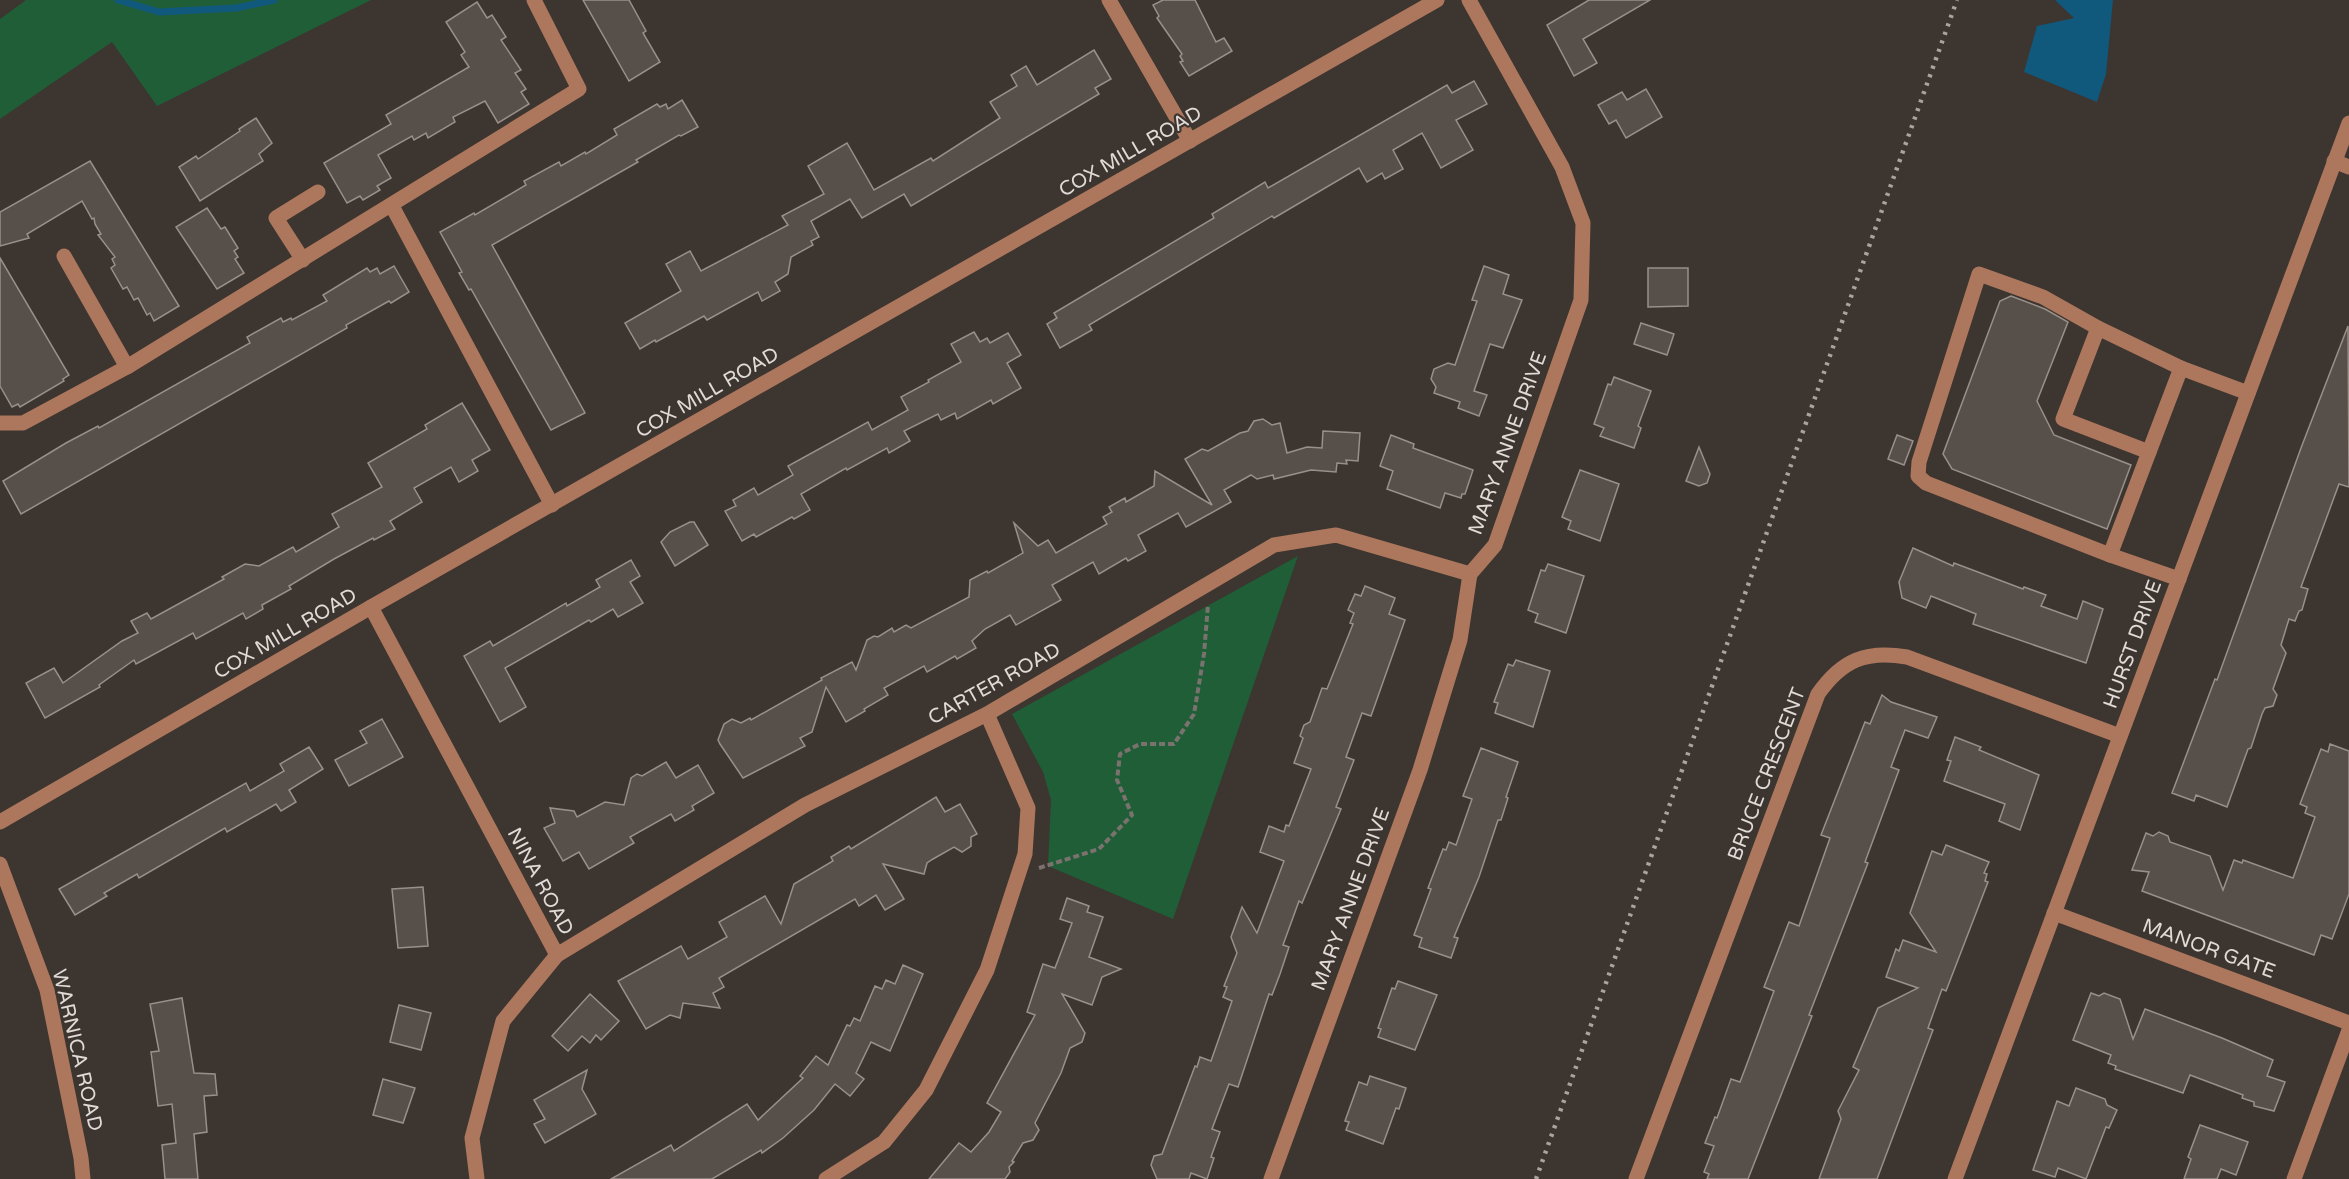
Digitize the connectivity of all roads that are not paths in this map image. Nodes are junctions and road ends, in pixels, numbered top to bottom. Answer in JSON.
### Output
{"nodes":[{"id":1,"x":534,"y":0,"type":"edge"},
{"id":2,"x":1109,"y":0,"type":"edge"},
{"id":3,"x":1437,"y":0,"type":"edge"},
{"id":4,"x":1469,"y":0,"type":"edge"},
{"id":5,"x":2349,"y":123,"type":"edge"},
{"id":6,"x":1190,"y":141,"type":"junction"},
{"id":7,"x":2334,"y":161,"type":"junction"},
{"id":8,"x":2349,"y":167,"type":"edge"},
{"id":9,"x":318,"y":192,"type":"dead end"},
{"id":10,"x":392,"y":206,"type":"junction"},
{"id":11,"x":64,"y":256,"type":"dead end"},
{"id":12,"x":303,"y":260,"type":"junction"},
{"id":13,"x":2098,"y":328,"type":"junction"},
{"id":14,"x":127,"y":367,"type":"junction"},
{"id":15,"x":2181,"y":368,"type":"junction"},
{"id":16,"x":2248,"y":393,"type":"junction"},
{"id":17,"x":0,"y":423,"type":"edge"},
{"id":18,"x":2149,"y":452,"type":"junction"},
{"id":19,"x":552,"y":505,"type":"junction"},
{"id":20,"x":2110,"y":555,"type":"junction"},
{"id":21,"x":1470,"y":574,"type":"junction"},
{"id":22,"x":2179,"y":579,"type":"junction"},
{"id":23,"x":371,"y":608,"type":"junction"},
{"id":24,"x":987,"y":714,"type":"junction"},
{"id":25,"x":2120,"y":736,"type":"junction"},
{"id":26,"x":0,"y":822,"type":"edge"},
{"id":27,"x":0,"y":864,"type":"edge"},
{"id":28,"x":2054,"y":913,"type":"junction"},
{"id":29,"x":557,"y":955,"type":"junction"},
{"id":30,"x":2349,"y":1023,"type":"edge"},
{"id":31,"x":2349,"y":1030,"type":"edge"},
{"id":32,"x":83,"y":1179,"type":"edge"},
{"id":33,"x":477,"y":1179,"type":"edge"},
{"id":34,"x":826,"y":1179,"type":"edge"},
{"id":35,"x":1271,"y":1179,"type":"edge"},
{"id":36,"x":1636,"y":1179,"type":"edge"},
{"id":37,"x":1955,"y":1179,"type":"edge"},
{"id":38,"x":2294,"y":1179,"type":"edge"}],
"edges":[{"from":1,"to":10,"type":"street"},
{"from":2,"to":6,"type":"street"},
{"from":3,"to":6,"type":"street","name":"COX MILL ROAD"},
{"from":4,"to":21,"type":"street","name":"MARY ANNE DRIVE"},
{"from":5,"to":7,"type":"street","name":"HURST DRIVE"},
{"from":6,"to":19,"type":"street","name":"COX MILL ROAD"},
{"from":7,"to":8,"type":"street"},
{"from":7,"to":16,"type":"street","name":"HURST DRIVE"},
{"from":9,"to":12,"type":"street"},
{"from":10,"to":12,"type":"street"},
{"from":10,"to":19,"type":"street"},
{"from":11,"to":14,"type":"street"},
{"from":12,"to":14,"type":"street"},
{"from":13,"to":15,"type":"street"},
{"from":13,"to":18,"type":"street"},
{"from":13,"to":20,"type":"street"},
{"from":14,"to":17,"type":"street"},
{"from":15,"to":16,"type":"street"},
{"from":15,"to":18,"type":"street"},
{"from":16,"to":22,"type":"street","name":"HURST DRIVE"},
{"from":18,"to":20,"type":"street"},
{"from":19,"to":23,"type":"street","name":"COX MILL ROAD"},
{"from":20,"to":22,"type":"street"},
{"from":21,"to":24,"type":"street","name":"CARTER ROAD"},
{"from":21,"to":35,"type":"street","name":"MARY ANNE DRIVE"},
{"from":22,"to":25,"type":"street","name":"HURST DRIVE"},
{"from":23,"to":26,"type":"street","name":"COX MILL ROAD"},
{"from":23,"to":29,"type":"street","name":"NINA ROAD"},
{"from":24,"to":29,"type":"street","name":"CARTER ROAD"},
{"from":24,"to":34,"type":"street"},
{"from":25,"to":28,"type":"street","name":"HURST DRIVE"},
{"from":25,"to":36,"type":"street","name":"BRUCE CRESCENT"},
{"from":27,"to":32,"type":"street","name":"WARNICA ROAD"},
{"from":28,"to":30,"type":"street","name":"MANOR GATE"},
{"from":28,"to":37,"type":"street","name":"HURST DRIVE"},
{"from":29,"to":33,"type":"street","name":"NINA ROAD"},
{"from":31,"to":38,"type":"street"}]}
